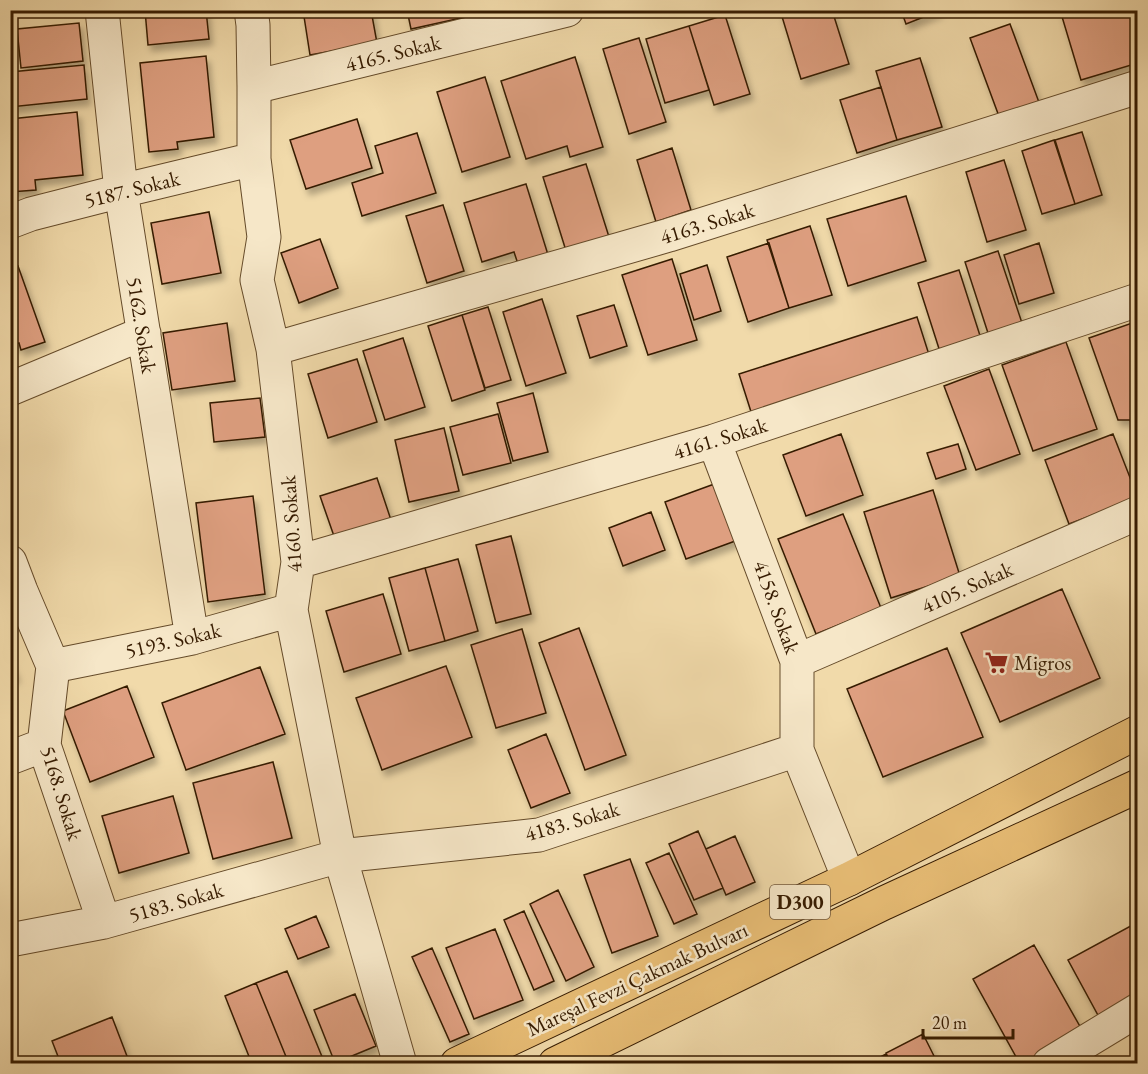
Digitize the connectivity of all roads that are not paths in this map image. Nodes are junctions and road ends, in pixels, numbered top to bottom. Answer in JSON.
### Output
{"nodes":[{"id":1,"x":102,"y":10,"type":"edge"},
{"id":2,"x":251,"y":10,"type":"edge"},
{"id":3,"x":567,"y":10,"type":"edge"},
{"id":4,"x":254,"y":87,"type":"junction"},
{"id":5,"x":1137,"y":87,"type":"edge"},
{"id":6,"x":254,"y":159,"type":"junction"},
{"id":7,"x":121,"y":191,"type":"junction"},
{"id":8,"x":10,"y":222,"type":"edge"},
{"id":9,"x":1137,"y":300,"type":"edge"},
{"id":10,"x":144,"y":333,"type":"junction"},
{"id":11,"x":273,"y":350,"type":"junction"},
{"id":12,"x":10,"y":389,"type":"edge"},
{"id":13,"x":714,"y":441,"type":"junction"},
{"id":14,"x":1137,"y":513,"type":"edge"},
{"id":15,"x":10,"y":562,"type":"edge"},
{"id":16,"x":298,"y":562,"type":"junction"},
{"id":17,"x":291,"y":610,"type":"junction"},
{"id":18,"x":192,"y":638,"type":"junction"},
{"id":19,"x":797,"y":661,"type":"junction"},
{"id":20,"x":53,"y":666,"type":"junction"},
{"id":21,"x":1137,"y":732,"type":"edge"},
{"id":22,"x":44,"y":745,"type":"junction"},
{"id":23,"x":797,"y":750,"type":"junction"},
{"id":24,"x":10,"y":758,"type":"edge"},
{"id":25,"x":1137,"y":786,"type":"edge"},
{"id":26,"x":340,"y":856,"type":"junction"},
{"id":27,"x":849,"y":879,"type":"junction"},
{"id":28,"x":104,"y":922,"type":"junction"},
{"id":29,"x":10,"y":940,"type":"edge"},
{"id":30,"x":1137,"y":1010,"type":"edge"},
{"id":31,"x":398,"y":1063,"type":"edge"},
{"id":32,"x":457,"y":1064,"type":"edge"},
{"id":33,"x":555,"y":1064,"type":"edge"},
{"id":34,"x":1049,"y":1064,"type":"edge"}],
"edges":[{"from":1,"to":7,"type":"street","name":"5162. Sokak"},
{"from":2,"to":4,"type":"street","name":"4160. Sokak"},
{"from":3,"to":4,"type":"street","name":"4165. Sokak"},
{"from":4,"to":6,"type":"street","name":"4160. Sokak"},
{"from":5,"to":11,"type":"street","name":"4163. Sokak"},
{"from":6,"to":7,"type":"street","name":"5187. Sokak"},
{"from":6,"to":11,"type":"street","name":"4160. Sokak"},
{"from":7,"to":8,"type":"street","name":"5187. Sokak"},
{"from":7,"to":10,"type":"street","name":"5162. Sokak"},
{"from":9,"to":13,"type":"street","name":"4161. Sokak"},
{"from":10,"to":12,"type":"street"},
{"from":10,"to":18,"type":"street","name":"5162. Sokak"},
{"from":11,"to":16,"type":"street","name":"4160. Sokak"},
{"from":13,"to":16,"type":"street","name":"4161. Sokak"},
{"from":13,"to":19,"type":"street","name":"4158. Sokak"},
{"from":14,"to":19,"type":"street","name":"4105. Sokak"},
{"from":15,"to":20,"type":"street","name":"5168. Sokak"},
{"from":16,"to":17,"type":"street","name":"4160. Sokak"},
{"from":17,"to":18,"type":"street","name":"5193. Sokak"},
{"from":17,"to":26,"type":"street","name":"4160. Sokak"},
{"from":18,"to":20,"type":"street","name":"5193. Sokak"},
{"from":19,"to":23,"type":"street","name":"4158. Sokak"},
{"from":20,"to":22,"type":"street","name":"5168. Sokak"},
{"from":21,"to":27,"type":"highway","name":"Mareşal Fevzi Çakmak Bulvarı","number":"D300"},
{"from":22,"to":24,"type":"street"},
{"from":22,"to":28,"type":"street","name":"5168. Sokak"},
{"from":23,"to":26,"type":"street","name":"4183. Sokak"},
{"from":23,"to":27,"type":"street","name":"4158. Sokak"},
{"from":25,"to":33,"type":"highway","name":"Mareşal Fevzi Çakmak Bulvarı","number":"D300"},
{"from":26,"to":28,"type":"street","name":"5183. Sokak"},
{"from":26,"to":31,"type":"street","name":"4160. Sokak"},
{"from":27,"to":32,"type":"highway","name":"Mareşal Fevzi Çakmak Bulvarı","number":"D300"},
{"from":28,"to":29,"type":"street","name":"5183. Sokak"},
{"from":30,"to":34,"type":"street"}]}
